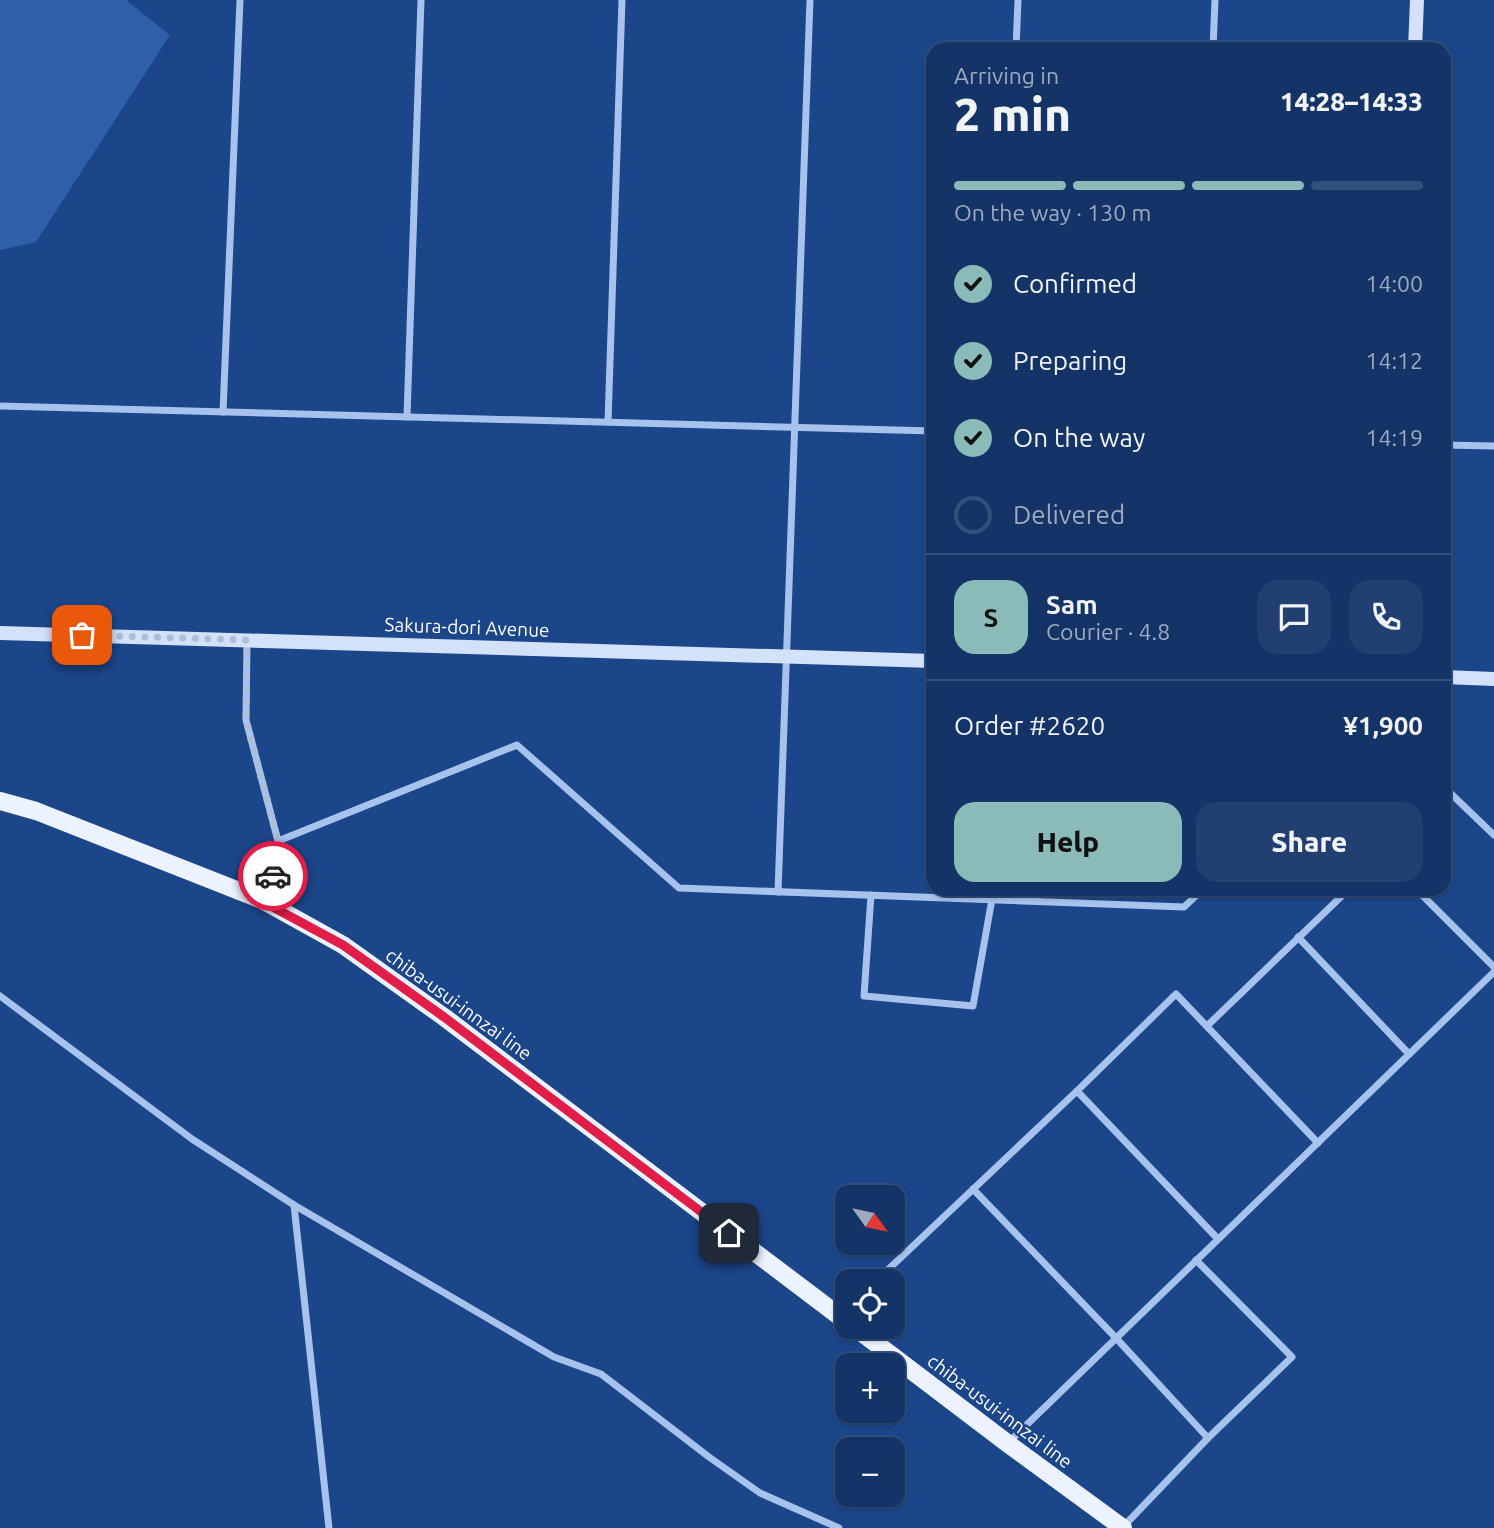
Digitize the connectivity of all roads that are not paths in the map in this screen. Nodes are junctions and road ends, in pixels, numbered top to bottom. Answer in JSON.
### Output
{"nodes":[{"id":1,"x":240,"y":0,"type":"edge"},
{"id":2,"x":421,"y":0,"type":"edge"},
{"id":3,"x":622,"y":0,"type":"edge"},
{"id":4,"x":810,"y":0,"type":"edge"},
{"id":5,"x":1018,"y":0,"type":"edge"},
{"id":6,"x":1215,"y":0,"type":"edge"},
{"id":7,"x":1417,"y":0,"type":"edge"},
{"id":8,"x":1016,"y":42,"type":"edge"},
{"id":9,"x":1213,"y":42,"type":"edge"},
{"id":10,"x":1415,"y":42,"type":"edge"},
{"id":11,"x":0,"y":406,"type":"edge"},
{"id":12,"x":223,"y":412,"type":"junction"},
{"id":13,"x":407,"y":416,"type":"junction"},
{"id":14,"x":608,"y":422,"type":"junction"},
{"id":15,"x":795,"y":427,"type":"junction"},
{"id":16,"x":926,"y":431,"type":"edge"},
{"id":17,"x":1451,"y":444,"type":"edge"},
{"id":18,"x":1494,"y":446,"type":"edge"},
{"id":19,"x":0,"y":633,"type":"edge"},
{"id":20,"x":247,"y":640,"type":"junction"},
{"id":21,"x":786,"y":656,"type":"junction"},
{"id":22,"x":926,"y":661,"type":"edge"},
{"id":23,"x":1451,"y":677,"type":"edge"},
{"id":24,"x":1494,"y":679,"type":"edge"},
{"id":25,"x":1451,"y":794,"type":"edge"},
{"id":26,"x":0,"y":801,"type":"edge"},
{"id":27,"x":1494,"y":835,"type":"edge"},
{"id":28,"x":278,"y":841,"type":"junction"},
{"id":29,"x":778,"y":892,"type":"junction"},
{"id":30,"x":871,"y":895,"type":"junction"},
{"id":31,"x":1196,"y":896,"type":"edge"},
{"id":32,"x":1342,"y":896,"type":"edge"},
{"id":33,"x":1423,"y":896,"type":"edge"},
{"id":34,"x":992,"y":899,"type":"junction"},
{"id":35,"x":269,"y":905,"type":"junction"},
{"id":36,"x":1298,"y":937,"type":"junction"},
{"id":37,"x":1494,"y":967,"type":"edge"},
{"id":38,"x":1494,"y":972,"type":"edge"},
{"id":39,"x":0,"y":996,"type":"edge"},
{"id":40,"x":1207,"y":1026,"type":"junction"},
{"id":41,"x":1409,"y":1054,"type":"junction"},
{"id":42,"x":1077,"y":1091,"type":"junction"},
{"id":43,"x":1318,"y":1143,"type":"junction"},
{"id":44,"x":973,"y":1189,"type":"junction"},
{"id":45,"x":294,"y":1205,"type":"junction"},
{"id":46,"x":1218,"y":1239,"type":"junction"},
{"id":47,"x":1196,"y":1260,"type":"junction"},
{"id":48,"x":889,"y":1269,"type":"edge"},
{"id":49,"x":835,"y":1309,"type":"edge"},
{"id":50,"x":1116,"y":1338,"type":"junction"},
{"id":51,"x":874,"y":1339,"type":"edge"},
{"id":52,"x":1209,"y":1438,"type":"junction"},
{"id":53,"x":1007,"y":1443,"type":"junction"},
{"id":54,"x":329,"y":1528,"type":"edge"},
{"id":55,"x":839,"y":1528,"type":"edge"},
{"id":56,"x":1123,"y":1528,"type":"edge"}],
"edges":[{"from":1,"to":12,"type":"street"},
{"from":2,"to":13,"type":"street"},
{"from":3,"to":14,"type":"street"},
{"from":4,"to":15,"type":"street"},
{"from":5,"to":8,"type":"street"},
{"from":6,"to":9,"type":"street"},
{"from":7,"to":10,"type":"street"},
{"from":11,"to":12,"type":"street"},
{"from":12,"to":13,"type":"street"},
{"from":13,"to":14,"type":"street"},
{"from":14,"to":15,"type":"street"},
{"from":15,"to":16,"type":"street"},
{"from":15,"to":21,"type":"street"},
{"from":17,"to":18,"type":"street"},
{"from":19,"to":20,"type":"street","name":"Sakura-dori Avenue"},
{"from":20,"to":21,"type":"street","name":"Sakura-dori Avenue"},
{"from":20,"to":28,"type":"street"},
{"from":21,"to":22,"type":"street","name":"Sakura-dori Avenue"},
{"from":21,"to":29,"type":"street"},
{"from":23,"to":24,"type":"street"},
{"from":25,"to":27,"type":"street"},
{"from":26,"to":35,"type":"main road","name":"chiba-usui-innzai line"},
{"from":28,"to":29,"type":"street"},
{"from":28,"to":35,"type":"street"},
{"from":29,"to":30,"type":"street"},
{"from":30,"to":34,"type":"street"},
{"from":30,"to":34,"type":"street"},
{"from":31,"to":34,"type":"street"},
{"from":32,"to":36,"type":"street"},
{"from":33,"to":37,"type":"street"},
{"from":35,"to":49,"type":"main road","name":"chiba-usui-innzai line"},
{"from":36,"to":40,"type":"street"},
{"from":36,"to":41,"type":"street"},
{"from":38,"to":41,"type":"street"},
{"from":39,"to":45,"type":"street"},
{"from":40,"to":42,"type":"street"},
{"from":40,"to":43,"type":"street"},
{"from":41,"to":43,"type":"street"},
{"from":42,"to":44,"type":"street"},
{"from":42,"to":46,"type":"street"},
{"from":43,"to":46,"type":"street"},
{"from":44,"to":48,"type":"street"},
{"from":44,"to":50,"type":"street"},
{"from":45,"to":54,"type":"street"},
{"from":45,"to":55,"type":"street"},
{"from":46,"to":47,"type":"street"},
{"from":47,"to":50,"type":"street"},
{"from":47,"to":52,"type":"street"},
{"from":50,"to":52,"type":"street"},
{"from":50,"to":53,"type":"street"},
{"from":51,"to":53,"type":"main road","name":"chiba-usui-innzai line"},
{"from":52,"to":56,"type":"street"},
{"from":53,"to":56,"type":"main road","name":"chiba-usui-innzai line"}]}
